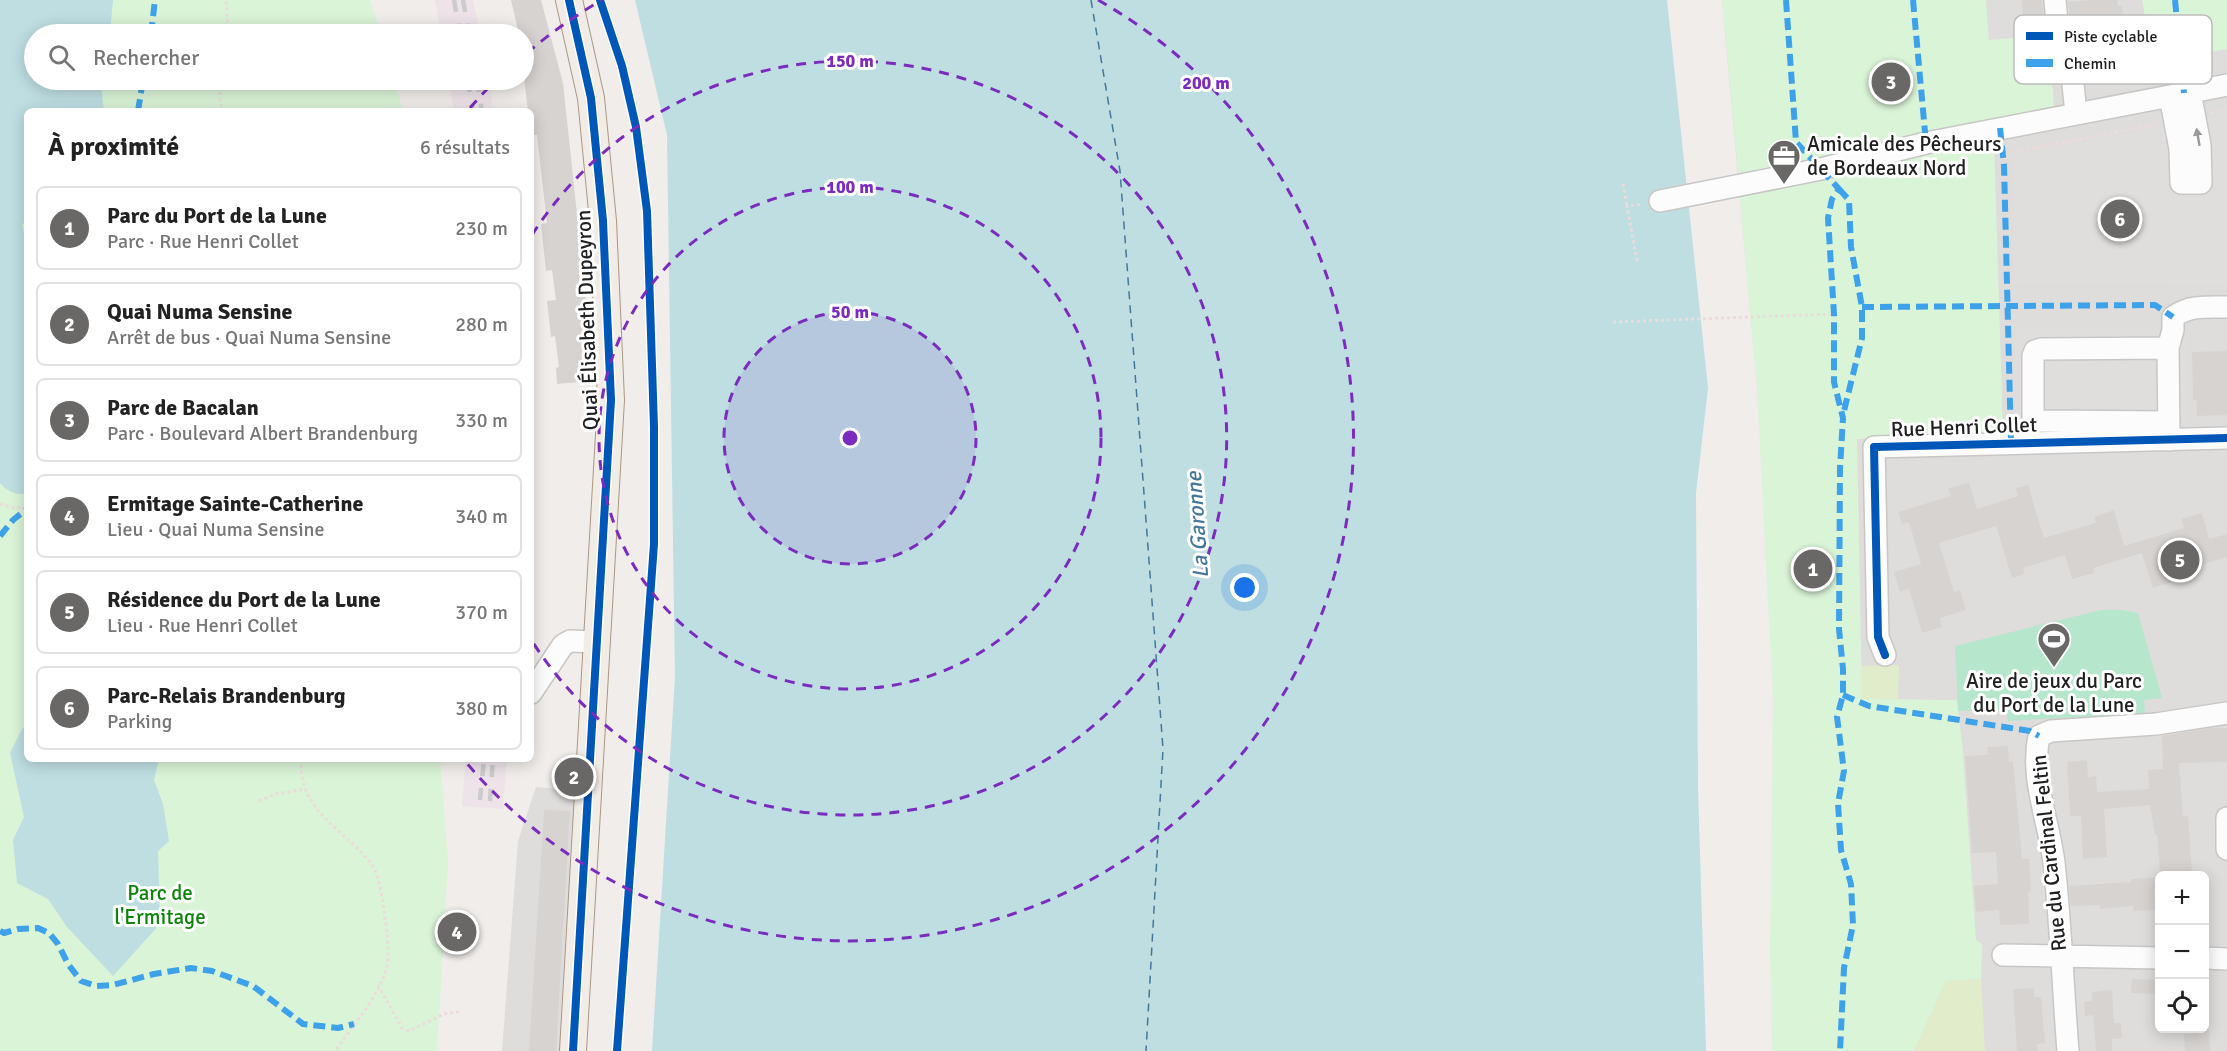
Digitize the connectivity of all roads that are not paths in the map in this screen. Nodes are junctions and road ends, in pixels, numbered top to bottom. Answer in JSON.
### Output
{"nodes":[{"id":1,"x":569,"y":0,"type":"edge"},
{"id":2,"x":2055,"y":0,"type":"edge"},
{"id":3,"x":2056,"y":15,"type":"edge"},
{"id":4,"x":2073,"y":84,"type":"edge"},
{"id":5,"x":2227,"y":85,"type":"edge"},
{"id":6,"x":2180,"y":94,"type":"junction"},
{"id":7,"x":2076,"y":114,"type":"junction"},
{"id":8,"x":2191,"y":183,"type":"dead end"},
{"id":9,"x":1660,"y":201,"type":"road end"},
{"id":10,"x":2227,"y":307,"type":"edge"},
{"id":11,"x":2168,"y":348,"type":"junction"},
{"id":12,"x":2168,"y":431,"type":"junction"},
{"id":13,"x":2227,"y":438,"type":"edge"},
{"id":14,"x":598,"y":642,"type":"junction"},
{"id":15,"x":1885,"y":655,"type":"dead end"},
{"id":16,"x":534,"y":688,"type":"edge"},
{"id":17,"x":2227,"y":713,"type":"edge"},
{"id":18,"x":2227,"y":818,"type":"edge"},
{"id":19,"x":2227,"y":849,"type":"edge"},
{"id":20,"x":2003,"y":955,"type":"dead end"},
{"id":21,"x":2060,"y":956,"type":"junction"},
{"id":22,"x":2155,"y":957,"type":"edge"},
{"id":23,"x":2209,"y":958,"type":"edge"},
{"id":24,"x":2227,"y":959,"type":"edge"},
{"id":25,"x":573,"y":1051,"type":"edge"},
{"id":26,"x":2068,"y":1051,"type":"edge"}],
"edges":[{"from":1,"to":14,"type":"main road","name":"Quai Élisabeth Dupeyron"},
{"from":2,"to":3,"type":"street"},
{"from":4,"to":7,"type":"street"},
{"from":5,"to":6,"type":"street"},
{"from":6,"to":7,"type":"street"},
{"from":6,"to":8,"type":"street"},
{"from":7,"to":9,"type":"street"},
{"from":10,"to":11,"type":"street"},
{"from":11,"to":12,"type":"street"},
{"from":11,"to":12,"type":"street"},
{"from":12,"to":13,"type":"street","name":"Rue Henri Collet"},
{"from":12,"to":15,"type":"street","name":"Rue Henri Collet"},
{"from":14,"to":16,"type":"street"},
{"from":14,"to":25,"type":"main road","name":"Quai Élisabeth Dupeyron"},
{"from":17,"to":21,"type":"street","name":"Rue du Cardinal Feltin"},
{"from":18,"to":19,"type":"street"},
{"from":20,"to":21,"type":"street"},
{"from":21,"to":22,"type":"street"},
{"from":21,"to":26,"type":"street","name":"Rue du Cardinal Feltin"},
{"from":23,"to":24,"type":"street"}]}
